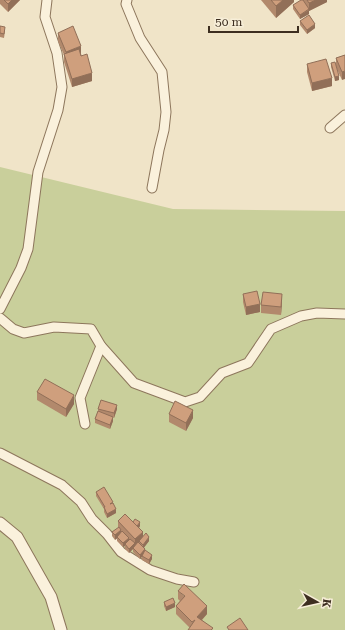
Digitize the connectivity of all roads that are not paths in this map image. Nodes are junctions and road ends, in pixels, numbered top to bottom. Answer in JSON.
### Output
{"nodes":[{"id":1,"x":47,"y":0,"type":"edge"},
{"id":2,"x":128,"y":0,"type":"edge"},
{"id":3,"x":345,"y":115,"type":"edge"},
{"id":4,"x":330,"y":128,"type":"dead end"},
{"id":5,"x":152,"y":188,"type":"dead end"},
{"id":6,"x":0,"y":309,"type":"edge"},
{"id":7,"x":345,"y":314,"type":"edge"},
{"id":8,"x":0,"y":318,"type":"edge"},
{"id":9,"x":101,"y":346,"type":"junction"},
{"id":10,"x":85,"y":424,"type":"dead end"},
{"id":11,"x":0,"y":453,"type":"edge"},
{"id":12,"x":0,"y":523,"type":"edge"},
{"id":13,"x":194,"y":582,"type":"dead end"},
{"id":14,"x":61,"y":630,"type":"edge"}],
"edges":[{"from":1,"to":6,"type":"street"},
{"from":2,"to":5,"type":"street"},
{"from":3,"to":4,"type":"street"},
{"from":7,"to":9,"type":"street"},
{"from":8,"to":9,"type":"street"},
{"from":9,"to":10,"type":"street"},
{"from":11,"to":13,"type":"street"},
{"from":12,"to":14,"type":"street"}]}
